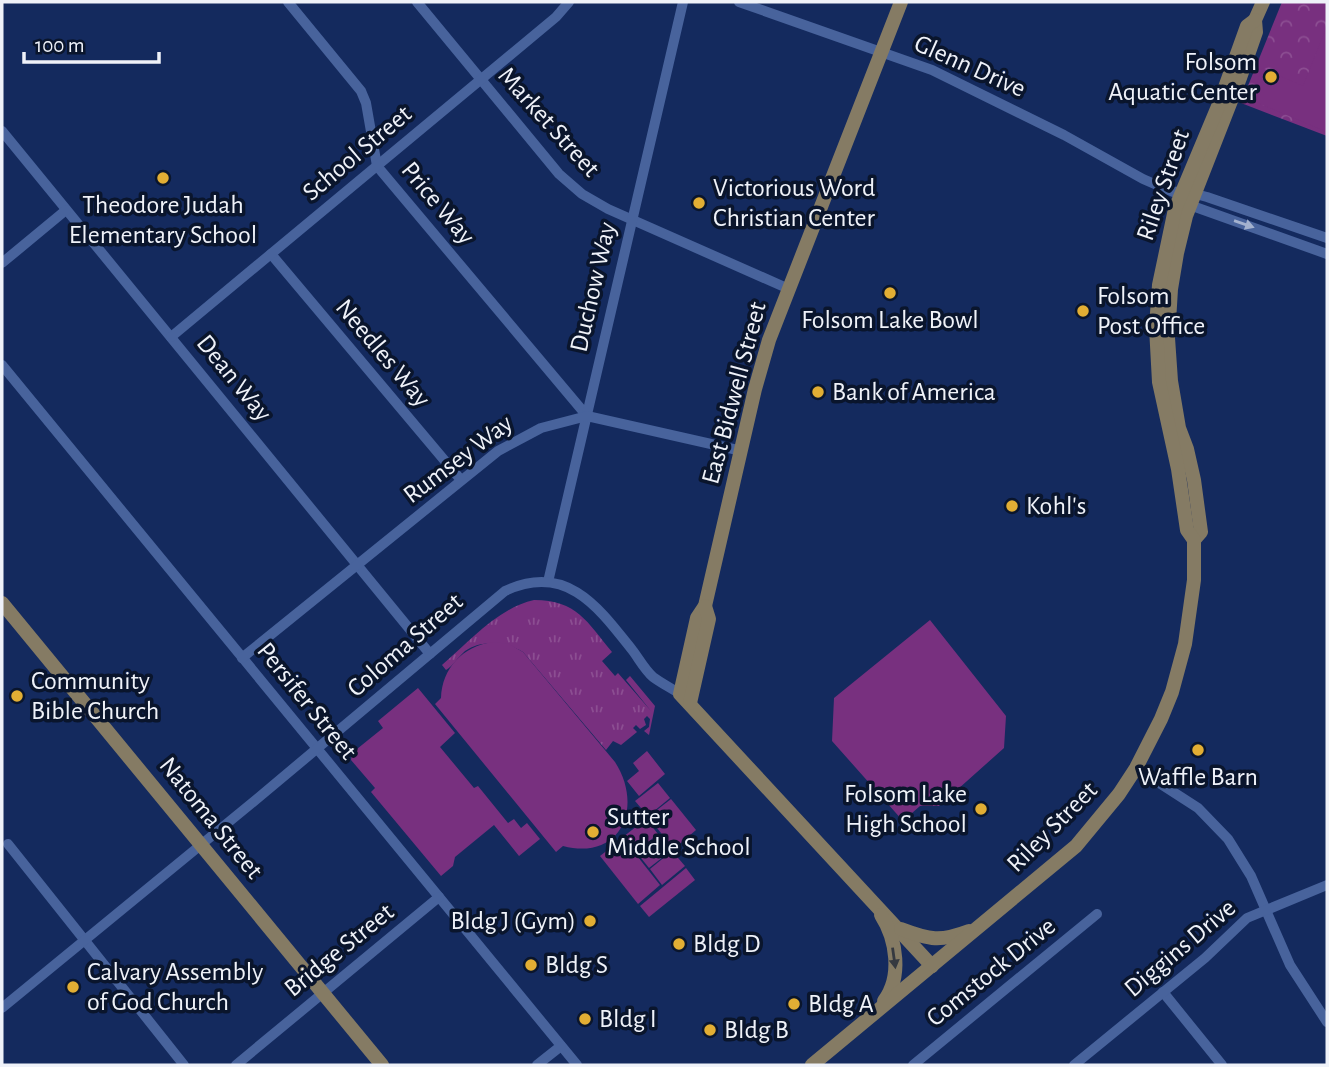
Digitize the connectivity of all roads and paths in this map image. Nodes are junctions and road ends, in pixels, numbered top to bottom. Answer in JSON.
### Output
{"nodes":[{"id":1,"x":288,"y":2,"type":"edge"},
{"id":2,"x":417,"y":2,"type":"edge"},
{"id":3,"x":569,"y":2,"type":"edge"},
{"id":4,"x":683,"y":2,"type":"edge"},
{"id":5,"x":739,"y":2,"type":"edge"},
{"id":6,"x":901,"y":2,"type":"edge"},
{"id":7,"x":1263,"y":2,"type":"edge"},
{"id":8,"x":881,"y":53,"type":"junction"},
{"id":9,"x":481,"y":80,"type":"junction"},
{"id":10,"x":2,"y":131,"type":"edge"},
{"id":11,"x":377,"y":166,"type":"junction"},
{"id":12,"x":1185,"y":197,"type":"junction"},
{"id":13,"x":66,"y":210,"type":"junction"},
{"id":14,"x":632,"y":220,"type":"junction"},
{"id":15,"x":1327,"y":239,"type":"edge"},
{"id":16,"x":1302,"y":245,"type":"junction"},
{"id":17,"x":1327,"y":248,"type":"edge"},
{"id":18,"x":271,"y":254,"type":"junction"},
{"id":19,"x":1327,"y":254,"type":"edge"},
{"id":20,"x":2,"y":263,"type":"edge"},
{"id":21,"x":789,"y":289,"type":"junction"},
{"id":22,"x":171,"y":337,"type":"junction"},
{"id":23,"x":2,"y":365,"type":"edge"},
{"id":24,"x":587,"y":416,"type":"junction"},
{"id":25,"x":1171,"y":444,"type":"junction"},
{"id":26,"x":741,"y":451,"type":"junction"},
{"id":27,"x":461,"y":480,"type":"junction"},
{"id":28,"x":1199,"y":512,"type":"junction"},
{"id":29,"x":1194,"y":540,"type":"junction"},
{"id":30,"x":357,"y":564,"type":"junction"},
{"id":31,"x":548,"y":582,"type":"junction"},
{"id":32,"x":2,"y":603,"type":"edge"},
{"id":33,"x":430,"y":654,"type":"junction"},
{"id":34,"x":242,"y":658,"type":"junction"},
{"id":35,"x":685,"y":699,"type":"junction"},
{"id":36,"x":317,"y":749,"type":"junction"},
{"id":37,"x":1136,"y":768,"type":"junction"},
{"id":38,"x":8,"y":844,"type":"dead end"},
{"id":39,"x":201,"y":845,"type":"junction"},
{"id":40,"x":1327,"y":885,"type":"edge"},
{"id":41,"x":868,"y":896,"type":"junction"},
{"id":42,"x":439,"y":897,"type":"junction"},
{"id":43,"x":1264,"y":909,"type":"junction"},
{"id":44,"x":1097,"y":914,"type":"dead end"},
{"id":45,"x":981,"y":926,"type":"junction"},
{"id":46,"x":897,"y":927,"type":"junction"},
{"id":47,"x":84,"y":940,"type":"junction"},
{"id":48,"x":932,"y":966,"type":"junction"},
{"id":49,"x":1163,"y":992,"type":"junction"},
{"id":50,"x":322,"y":993,"type":"junction"},
{"id":51,"x":2,"y":1008,"type":"edge"},
{"id":52,"x":866,"y":1020,"type":"junction"},
{"id":53,"x":1327,"y":1022,"type":"edge"},
{"id":54,"x":561,"y":1046,"type":"junction"},
{"id":55,"x":184,"y":1065,"type":"edge"},
{"id":56,"x":236,"y":1065,"type":"edge"},
{"id":57,"x":382,"y":1065,"type":"edge"},
{"id":58,"x":537,"y":1065,"type":"edge"},
{"id":59,"x":577,"y":1065,"type":"edge"},
{"id":60,"x":813,"y":1065,"type":"edge"},
{"id":61,"x":913,"y":1065,"type":"edge"},
{"id":62,"x":1074,"y":1065,"type":"edge"},
{"id":63,"x":1222,"y":1065,"type":"edge"}],
"edges":[{"from":1,"to":11,"type":"street","name":"Price Way"},
{"from":2,"to":9,"type":"street","name":"Market Street"},
{"from":3,"to":9,"type":"street","name":"School Street"},
{"from":4,"to":14,"type":"street","name":"Duchow Way"},
{"from":5,"to":8,"type":"street","name":"Glenn Drive"},
{"from":6,"to":8,"type":"main road","name":"East Bidwell Street"},
{"from":7,"to":12,"type":"main road","name":"Riley Street"},
{"from":8,"to":12,"type":"street","name":"Glenn Drive"},
{"from":8,"to":21,"type":"main road","name":"East Bidwell Street"},
{"from":9,"to":11,"type":"street","name":"School Street"},
{"from":9,"to":14,"type":"street","name":"Market Street"},
{"from":10,"to":13,"type":"street","name":"Dean Way"},
{"from":11,"to":18,"type":"street","name":"School Street"},
{"from":11,"to":24,"type":"street","name":"Price Way"},
{"from":12,"to":15,"type":"street","name":"Glenn Drive"},
{"from":12,"to":16,"type":"street","name":"Glenn Drive","one_way":true},
{"from":12,"to":25,"type":"main road","name":"Riley Street"},
{"from":12,"to":28,"type":"main road","name":"Riley Street"},
{"from":13,"to":20,"type":"street"},
{"from":13,"to":22,"type":"street","name":"Dean Way"},
{"from":14,"to":21,"type":"street","name":"Market Street"},
{"from":14,"to":24,"type":"street","name":"Duchow Way"},
{"from":16,"to":17,"type":"street"},
{"from":16,"to":19,"type":"street","name":"Glenn Drive"},
{"from":18,"to":22,"type":"street","name":"School Street"},
{"from":18,"to":27,"type":"street","name":"Needles Way"},
{"from":21,"to":26,"type":"main road","name":"East Bidwell Street"},
{"from":22,"to":30,"type":"street","name":"Dean Way"},
{"from":23,"to":34,"type":"street","name":"Persifer Street"},
{"from":24,"to":26,"type":"street","name":"Rumsey Way"},
{"from":24,"to":27,"type":"street","name":"Rumsey Way"},
{"from":24,"to":31,"type":"street","name":"Duchow Way"},
{"from":25,"to":28,"type":"main road"},
{"from":25,"to":29,"type":"main road","name":"Riley Street"},
{"from":26,"to":35,"type":"main road","name":"East Bidwell Street"},
{"from":27,"to":30,"type":"street","name":"Rumsey Way"},
{"from":28,"to":29,"type":"main road","name":"Riley Street"},
{"from":29,"to":37,"type":"main road","name":"Riley Street"},
{"from":30,"to":33,"type":"street","name":"Dean Way"},
{"from":30,"to":34,"type":"street","name":"Rumsey Way"},
{"from":31,"to":33,"type":"street","name":"Coloma Street"},
{"from":31,"to":35,"type":"street"},
{"from":32,"to":39,"type":"main road","name":"Natoma Street"},
{"from":33,"to":36,"type":"street","name":"Coloma Street"},
{"from":34,"to":36,"type":"street","name":"Persifer Street"},
{"from":35,"to":41,"type":"main road"},
{"from":36,"to":39,"type":"street","name":"Coloma Street"},
{"from":36,"to":42,"type":"street","name":"Persifer Street"},
{"from":37,"to":43,"type":"street"},
{"from":37,"to":45,"type":"main road","name":"Riley Street"},
{"from":38,"to":47,"type":"street"},
{"from":39,"to":47,"type":"street","name":"Coloma Street"},
{"from":39,"to":50,"type":"main road","name":"Natoma Street"},
{"from":40,"to":43,"type":"street","name":"Diggins Drive"},
{"from":41,"to":46,"type":"main road"},
{"from":41,"to":52,"type":"main road","one_way":true},
{"from":42,"to":50,"type":"street","name":"Bridge Street"},
{"from":42,"to":54,"type":"street","name":"Persifer Street"},
{"from":43,"to":49,"type":"street","name":"Diggins Drive"},
{"from":43,"to":53,"type":"street"},
{"from":44,"to":61,"type":"street","name":"Comstock Drive"},
{"from":45,"to":46,"type":"main road"},
{"from":45,"to":48,"type":"main road","name":"Riley Street"},
{"from":46,"to":48,"type":"main road"},
{"from":47,"to":51,"type":"street","name":"Coloma Street"},
{"from":47,"to":55,"type":"street"},
{"from":48,"to":52,"type":"main road","name":"Riley Street"},
{"from":49,"to":62,"type":"street","name":"Diggins Drive"},
{"from":49,"to":63,"type":"street"},
{"from":50,"to":56,"type":"street","name":"Bridge Street"},
{"from":50,"to":57,"type":"main road","name":"Natoma Street"},
{"from":52,"to":60,"type":"main road","name":"Riley Street"},
{"from":54,"to":58,"type":"street"},
{"from":54,"to":59,"type":"street","name":"Persifer Street"}]}
